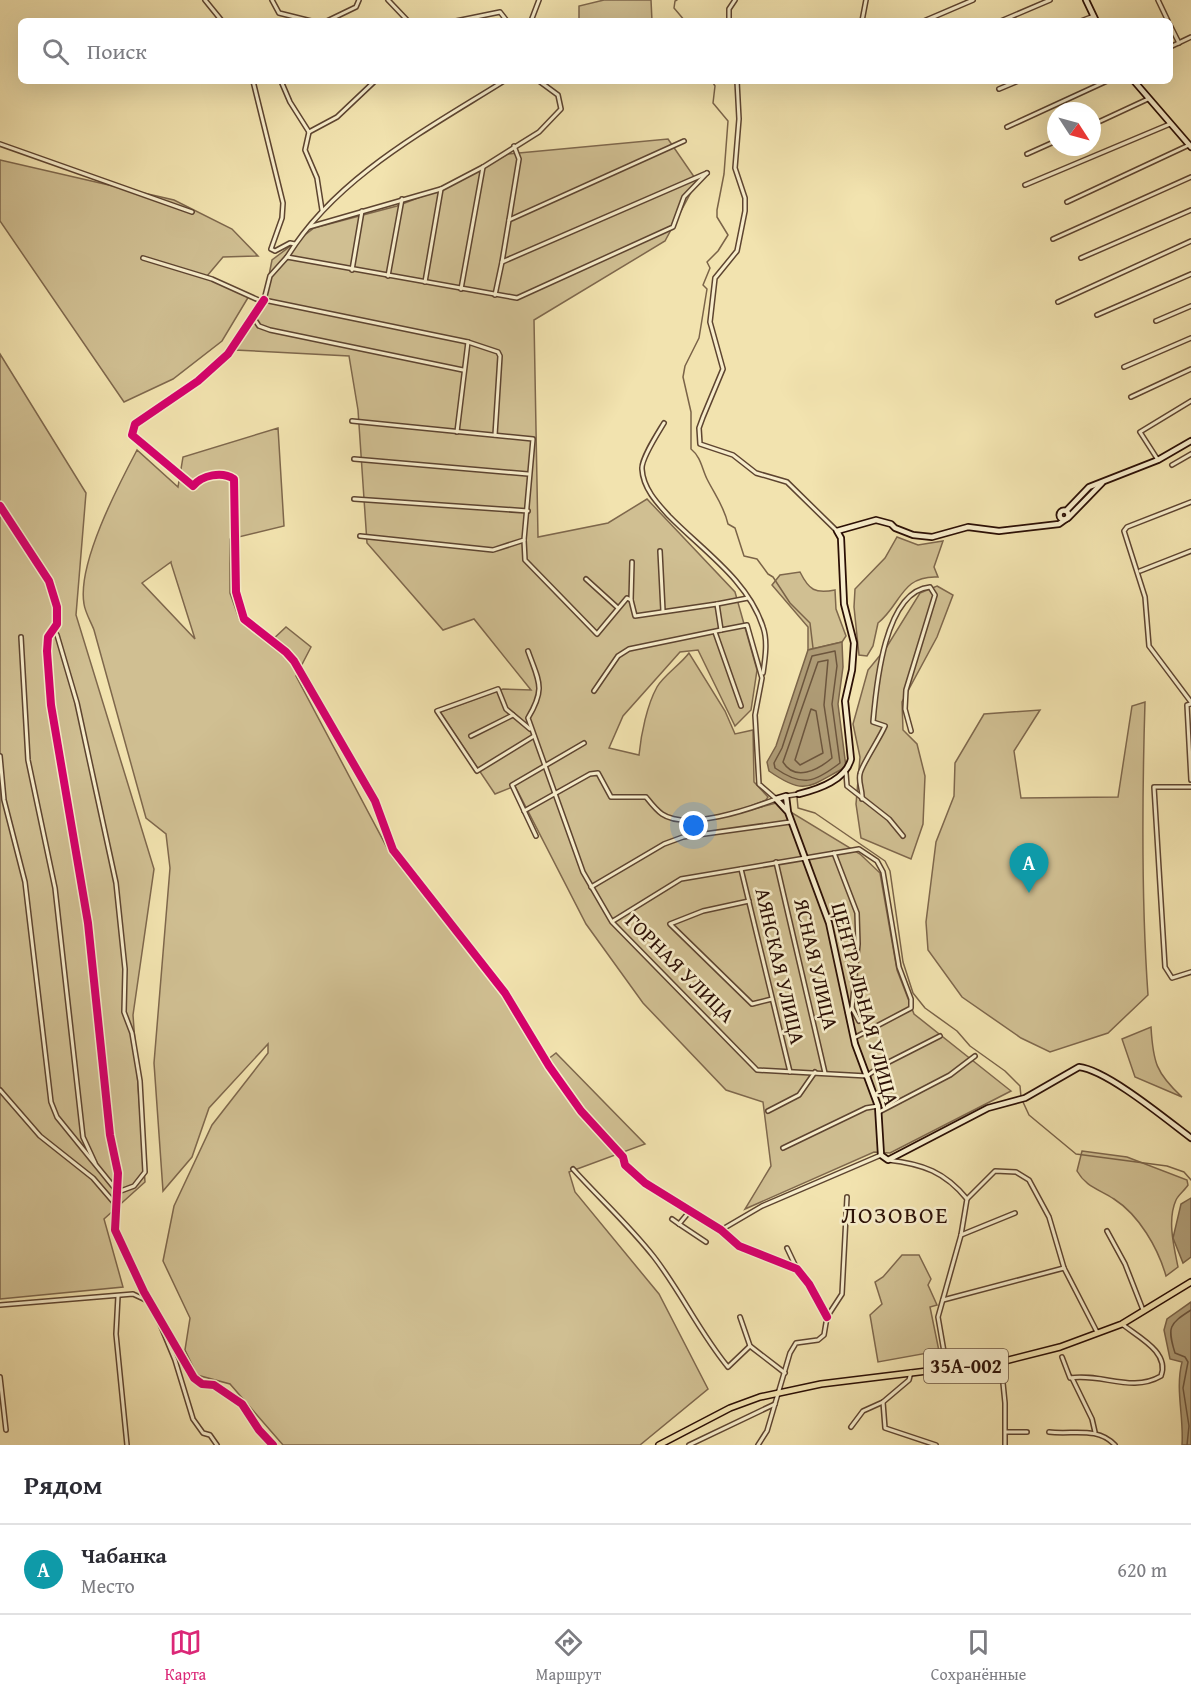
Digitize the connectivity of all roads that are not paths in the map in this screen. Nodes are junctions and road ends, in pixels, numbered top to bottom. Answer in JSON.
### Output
{"nodes":[{"id":1,"x":206,"y":0,"type":"edge"},
{"id":2,"x":273,"y":0,"type":"edge"},
{"id":3,"x":359,"y":0,"type":"edge"},
{"id":4,"x":388,"y":0,"type":"edge"},
{"id":5,"x":539,"y":0,"type":"edge"},
{"id":6,"x":735,"y":0,"type":"edge"},
{"id":7,"x":866,"y":0,"type":"edge"},
{"id":8,"x":973,"y":0,"type":"edge"},
{"id":9,"x":1050,"y":0,"type":"edge"},
{"id":10,"x":1086,"y":0,"type":"edge"},
{"id":11,"x":1158,"y":0,"type":"edge"},
{"id":12,"x":220,"y":18,"type":"edge"},
{"id":13,"x":299,"y":18,"type":"edge"},
{"id":14,"x":333,"y":18,"type":"edge"},
{"id":15,"x":405,"y":18,"type":"edge"},
{"id":16,"x":471,"y":18,"type":"edge"},
{"id":17,"x":505,"y":18,"type":"edge"},
{"id":18,"x":532,"y":18,"type":"edge"},
{"id":19,"x":729,"y":18,"type":"edge"},
{"id":20,"x":862,"y":18,"type":"edge"},
{"id":21,"x":931,"y":18,"type":"edge"},
{"id":22,"x":1008,"y":18,"type":"edge"},
{"id":23,"x":1095,"y":18,"type":"edge"},
{"id":24,"x":1167,"y":18,"type":"edge"},
{"id":25,"x":1173,"y":31,"type":"edge"},
{"id":26,"x":1191,"y":37,"type":"edge"},
{"id":27,"x":1179,"y":43,"type":"junction"},
{"id":28,"x":1173,"y":46,"type":"edge"},
{"id":29,"x":254,"y":84,"type":"edge"},
{"id":30,"x":282,"y":84,"type":"edge"},
{"id":31,"x":372,"y":84,"type":"edge"},
{"id":32,"x":499,"y":84,"type":"edge"},
{"id":33,"x":543,"y":84,"type":"edge"},
{"id":34,"x":737,"y":84,"type":"edge"},
{"id":35,"x":1011,"y":84,"type":"edge"},
{"id":36,"x":1100,"y":84,"type":"edge"},
{"id":37,"x":1137,"y":84,"type":"edge"},
{"id":38,"x":999,"y":89,"type":"dead end"},
{"id":39,"x":1150,"y":98,"type":"junction"},
{"id":40,"x":1101,"y":121,"type":"edge"},
{"id":41,"x":1172,"y":123,"type":"junction"},
{"id":42,"x":1007,"y":127,"type":"dead end"},
{"id":43,"x":309,"y":132,"type":"junction"},
{"id":44,"x":684,"y":141,"type":"dead end"},
{"id":45,"x":0,"y":144,"type":"edge"},
{"id":46,"x":1047,"y":145,"type":"edge"},
{"id":47,"x":514,"y":146,"type":"junction"},
{"id":48,"x":1190,"y":146,"type":"edge"},
{"id":49,"x":1027,"y":154,"type":"dead end"},
{"id":50,"x":483,"y":167,"type":"junction"},
{"id":51,"x":1191,"y":177,"type":"edge"},
{"id":52,"x":1025,"y":185,"type":"dead end"},
{"id":53,"x":441,"y":189,"type":"junction"},
{"id":54,"x":321,"y":197,"type":"junction"},
{"id":55,"x":402,"y":199,"type":"junction"},
{"id":56,"x":332,"y":202,"type":"junction"},
{"id":57,"x":1067,"y":202,"type":"dead end"},
{"id":58,"x":322,"y":210,"type":"junction"},
{"id":59,"x":1191,"y":210,"type":"edge"},
{"id":60,"x":362,"y":211,"type":"junction"},
{"id":61,"x":192,"y":212,"type":"dead end"},
{"id":62,"x":509,"y":220,"type":"junction"},
{"id":63,"x":309,"y":227,"type":"junction"},
{"id":64,"x":1053,"y":239,"type":"dead end"},
{"id":65,"x":1191,"y":241,"type":"edge"},
{"id":66,"x":295,"y":244,"type":"junction"},
{"id":67,"x":143,"y":258,"type":"dead end"},
{"id":68,"x":287,"y":258,"type":"junction"},
{"id":69,"x":1081,"y":258,"type":"dead end"},
{"id":70,"x":502,"y":262,"type":"junction"},
{"id":71,"x":352,"y":270,"type":"junction"},
{"id":72,"x":1191,"y":274,"type":"edge"},
{"id":73,"x":388,"y":276,"type":"junction"},
{"id":74,"x":425,"y":282,"type":"junction"},
{"id":75,"x":461,"y":289,"type":"junction"},
{"id":76,"x":495,"y":295,"type":"junction"},
{"id":77,"x":263,"y":301,"type":"junction"},
{"id":78,"x":1058,"y":302,"type":"dead end"},
{"id":79,"x":1191,"y":306,"type":"edge"},
{"id":80,"x":253,"y":315,"type":"junction"},
{"id":81,"x":1097,"y":315,"type":"dead end"},
{"id":82,"x":1156,"y":321,"type":"dead end"},
{"id":83,"x":1191,"y":338,"type":"edge"},
{"id":84,"x":468,"y":342,"type":"junction"},
{"id":85,"x":1124,"y":367,"type":"dead end"},
{"id":86,"x":1191,"y":369,"type":"edge"},
{"id":87,"x":463,"y":370,"type":"junction"},
{"id":88,"x":1131,"y":397,"type":"dead end"},
{"id":89,"x":1191,"y":401,"type":"edge"},
{"id":90,"x":352,"y":421,"type":"dead end"},
{"id":91,"x":663,"y":423,"type":"dead end"},
{"id":92,"x":457,"y":432,"type":"junction"},
{"id":93,"x":495,"y":435,"type":"junction"},
{"id":94,"x":1191,"y":441,"type":"edge"},
{"id":95,"x":1191,"y":454,"type":"edge"},
{"id":96,"x":354,"y":459,"type":"dead end"},
{"id":97,"x":1158,"y":460,"type":"junction"},
{"id":98,"x":1172,"y":465,"type":"dead end"},
{"id":99,"x":529,"y":474,"type":"junction"},
{"id":100,"x":1112,"y":478,"type":"junction"},
{"id":101,"x":354,"y":500,"type":"dead end"},
{"id":102,"x":1191,"y":502,"type":"edge"},
{"id":103,"x":0,"y":506,"type":"edge"},
{"id":104,"x":528,"y":511,"type":"junction"},
{"id":105,"x":1066,"y":511,"type":"junction"},
{"id":106,"x":1060,"y":515,"type":"junction"},
{"id":107,"x":1067,"y":518,"type":"junction"},
{"id":108,"x":1059,"y":524,"type":"junction"},
{"id":109,"x":838,"y":529,"type":"junction"},
{"id":110,"x":360,"y":536,"type":"dead end"},
{"id":111,"x":524,"y":540,"type":"junction"},
{"id":112,"x":1191,"y":550,"type":"edge"},
{"id":113,"x":660,"y":551,"type":"dead end"},
{"id":114,"x":632,"y":562,"type":"dead end"},
{"id":115,"x":1139,"y":571,"type":"junction"},
{"id":116,"x":585,"y":579,"type":"dead end"},
{"id":117,"x":748,"y":598,"type":"junction"},
{"id":118,"x":631,"y":600,"type":"junction"},
{"id":119,"x":717,"y":604,"type":"junction"},
{"id":120,"x":618,"y":608,"type":"junction"},
{"id":121,"x":663,"y":611,"type":"junction"},
{"id":122,"x":721,"y":630,"type":"junction"},
{"id":123,"x":54,"y":632,"type":"junction"},
{"id":124,"x":716,"y":632,"type":"junction"},
{"id":125,"x":21,"y":637,"type":"dead end"},
{"id":126,"x":528,"y":651,"type":"dead end"},
{"id":127,"x":762,"y":678,"type":"junction"},
{"id":128,"x":594,"y":691,"type":"dead end"},
{"id":129,"x":1191,"y":703,"type":"edge"},
{"id":130,"x":741,"y":706,"type":"dead end"},
{"id":131,"x":513,"y":715,"type":"junction"},
{"id":132,"x":531,"y":730,"type":"junction"},
{"id":133,"x":911,"y":731,"type":"dead end"},
{"id":134,"x":471,"y":736,"type":"dead end"},
{"id":135,"x":534,"y":736,"type":"junction"},
{"id":136,"x":584,"y":743,"type":"dead end"},
{"id":137,"x":0,"y":756,"type":"edge"},
{"id":138,"x":544,"y":765,"type":"junction"},
{"id":139,"x":846,"y":773,"type":"junction"},
{"id":140,"x":1191,"y":780,"type":"edge"},
{"id":141,"x":1191,"y":787,"type":"edge"},
{"id":142,"x":555,"y":793,"type":"junction"},
{"id":143,"x":799,"y":794,"type":"joint"},
{"id":144,"x":786,"y":796,"type":"junction"},
{"id":145,"x":776,"y":799,"type":"junction"},
{"id":146,"x":862,"y":799,"type":"junction"},
{"id":147,"x":524,"y":811,"type":"junction"},
{"id":148,"x":788,"y":812,"type":"junction"},
{"id":149,"x":790,"y":822,"type":"junction"},
{"id":150,"x":536,"y":836,"type":"dead end"},
{"id":151,"x":903,"y":836,"type":"dead end"},
{"id":152,"x":834,"y":853,"type":"junction"},
{"id":153,"x":803,"y":857,"type":"junction"},
{"id":154,"x":776,"y":862,"type":"junction"},
{"id":155,"x":741,"y":868,"type":"junction"},
{"id":156,"x":591,"y":887,"type":"junction"},
{"id":157,"x":749,"y":901,"type":"junction"},
{"id":158,"x":612,"y":921,"type":"junction"},
{"id":159,"x":1191,"y":972,"type":"edge"},
{"id":160,"x":772,"y":999,"type":"junction"},
{"id":161,"x":852,"y":1008,"type":"junction"},
{"id":162,"x":848,"y":1013,"type":"junction"},
{"id":163,"x":859,"y":1021,"type":"dead end"},
{"id":164,"x":940,"y":1036,"type":"dead end"},
{"id":165,"x":854,"y":1038,"type":"junction"},
{"id":166,"x":975,"y":1056,"type":"dead end"},
{"id":167,"x":790,"y":1071,"type":"junction"},
{"id":168,"x":815,"y":1072,"type":"junction"},
{"id":169,"x":825,"y":1072,"type":"junction"},
{"id":170,"x":867,"y":1076,"type":"junction"},
{"id":171,"x":0,"y":1090,"type":"edge"},
{"id":172,"x":879,"y":1106,"type":"junction"},
{"id":173,"x":768,"y":1111,"type":"dead end"},
{"id":174,"x":879,"y":1112,"type":"junction"},
{"id":175,"x":1191,"y":1138,"type":"edge"},
{"id":176,"x":783,"y":1148,"type":"dead end"},
{"id":177,"x":881,"y":1155,"type":"junction"},
{"id":178,"x":888,"y":1160,"type":"junction"},
{"id":179,"x":95,"y":1163,"type":"junction"},
{"id":180,"x":573,"y":1169,"type":"dead end"},
{"id":181,"x":118,"y":1192,"type":"junction"},
{"id":182,"x":847,"y":1197,"type":"dead end"},
{"id":183,"x":967,"y":1199,"type":"junction"},
{"id":184,"x":117,"y":1206,"type":"junction"},
{"id":185,"x":689,"y":1212,"type":"junction"},
{"id":186,"x":1015,"y":1213,"type":"dead end"},
{"id":187,"x":672,"y":1219,"type":"dead end"},
{"id":188,"x":679,"y":1224,"type":"junction"},
{"id":189,"x":721,"y":1230,"type":"junction"},
{"id":190,"x":1107,"y":1231,"type":"dead end"},
{"id":191,"x":961,"y":1235,"type":"junction"},
{"id":192,"x":706,"y":1242,"type":"dead end"},
{"id":193,"x":787,"y":1248,"type":"dead end"},
{"id":194,"x":1064,"y":1268,"type":"junction"},
{"id":195,"x":797,"y":1269,"type":"junction"},
{"id":196,"x":1191,"y":1282,"type":"edge"},
{"id":197,"x":118,"y":1296,"type":"junction"},
{"id":198,"x":943,"y":1300,"type":"junction"},
{"id":199,"x":150,"y":1302,"type":"junction"},
{"id":200,"x":0,"y":1305,"type":"edge"},
{"id":201,"x":156,"y":1312,"type":"junction"},
{"id":202,"x":1144,"y":1312,"type":"junction"},
{"id":203,"x":740,"y":1317,"type":"dead end"},
{"id":204,"x":827,"y":1317,"type":"junction"},
{"id":205,"x":1122,"y":1324,"type":"junction"},
{"id":206,"x":1098,"y":1334,"type":"junction"},
{"id":207,"x":750,"y":1346,"type":"junction"},
{"id":208,"x":1062,"y":1357,"type":"dead end"},
{"id":209,"x":1001,"y":1362,"type":"junction"},
{"id":210,"x":947,"y":1369,"type":"junction"},
{"id":211,"x":911,"y":1372,"type":"junction"},
{"id":212,"x":785,"y":1373,"type":"junction"},
{"id":213,"x":0,"y":1377,"type":"edge"},
{"id":214,"x":1072,"y":1378,"type":"junction"},
{"id":215,"x":780,"y":1392,"type":"junction"},
{"id":216,"x":882,"y":1402,"type":"junction"},
{"id":217,"x":775,"y":1404,"type":"junction"},
{"id":218,"x":851,"y":1427,"type":"dead end"},
{"id":219,"x":6,"y":1430,"type":"dead end"},
{"id":220,"x":1006,"y":1432,"type":"junction"},
{"id":221,"x":1027,"y":1432,"type":"dead end"},
{"id":222,"x":1049,"y":1432,"type":"dead end"},
{"id":223,"x":1095,"y":1432,"type":"junction"},
{"id":224,"x":127,"y":1445,"type":"edge"},
{"id":225,"x":217,"y":1445,"type":"edge"},
{"id":226,"x":273,"y":1445,"type":"edge"},
{"id":227,"x":659,"y":1445,"type":"edge"},
{"id":228,"x":689,"y":1445,"type":"edge"},
{"id":229,"x":758,"y":1445,"type":"edge"},
{"id":230,"x":936,"y":1445,"type":"edge"},
{"id":231,"x":1005,"y":1445,"type":"edge"},
{"id":232,"x":1115,"y":1445,"type":"edge"}],
"edges":[{"from":1,"to":12,"type":"street"},
{"from":2,"to":13,"type":"street"},
{"from":3,"to":14,"type":"street"},
{"from":4,"to":15,"type":"street"},
{"from":5,"to":18,"type":"street"},
{"from":6,"to":19,"type":"street"},
{"from":7,"to":20,"type":"street"},
{"from":8,"to":21,"type":"street"},
{"from":9,"to":22,"type":"street"},
{"from":10,"to":23,"type":"main road"},
{"from":11,"to":24,"type":"street"},
{"from":16,"to":17,"type":"street"},
{"from":25,"to":27,"type":"street"},
{"from":26,"to":27,"type":"street"},
{"from":27,"to":28,"type":"street"},
{"from":29,"to":66,"type":"street"},
{"from":30,"to":43,"type":"street"},
{"from":31,"to":43,"type":"street"},
{"from":32,"to":56,"type":"street"},
{"from":33,"to":47,"type":"street"},
{"from":34,"to":109,"type":"street"},
{"from":35,"to":38,"type":"street"},
{"from":36,"to":42,"type":"street"},
{"from":37,"to":39,"type":"main road"},
{"from":39,"to":40,"type":"street"},
{"from":39,"to":41,"type":"main road"},
{"from":41,"to":48,"type":"main road"},
{"from":41,"to":52,"type":"street"},
{"from":43,"to":54,"type":"street"},
{"from":44,"to":62,"type":"street"},
{"from":45,"to":61,"type":"street"},
{"from":46,"to":49,"type":"street"},
{"from":47,"to":50,"type":"street"},
{"from":47,"to":62,"type":"street"},
{"from":48,"to":57,"type":"street"},
{"from":50,"to":53,"type":"street"},
{"from":50,"to":75,"type":"street"},
{"from":51,"to":64,"type":"street"},
{"from":53,"to":55,"type":"street"},
{"from":53,"to":74,"type":"street"},
{"from":54,"to":56,"type":"street"},
{"from":54,"to":58,"type":"street"},
{"from":55,"to":60,"type":"street"},
{"from":55,"to":73,"type":"street"},
{"from":56,"to":58,"type":"street"},
{"from":58,"to":63,"type":"street"},
{"from":59,"to":69,"type":"street"},
{"from":60,"to":63,"type":"street"},
{"from":60,"to":71,"type":"street"},
{"from":62,"to":70,"type":"street"},
{"from":63,"to":66,"type":"street"},
{"from":65,"to":78,"type":"street"},
{"from":66,"to":68,"type":"street"},
{"from":67,"to":77,"type":"street"},
{"from":68,"to":71,"type":"street"},
{"from":68,"to":77,"type":"street"},
{"from":70,"to":76,"type":"street"},
{"from":70,"to":76,"type":"street"},
{"from":71,"to":73,"type":"street"},
{"from":72,"to":81,"type":"street"},
{"from":73,"to":74,"type":"street"},
{"from":74,"to":75,"type":"street"},
{"from":75,"to":76,"type":"street"},
{"from":77,"to":80,"type":"street"},
{"from":77,"to":84,"type":"street"},
{"from":79,"to":82,"type":"street"},
{"from":80,"to":87,"type":"street"},
{"from":80,"to":185,"type":"street"},
{"from":83,"to":85,"type":"street"},
{"from":84,"to":87,"type":"street"},
{"from":84,"to":93,"type":"street"},
{"from":86,"to":88,"type":"street"},
{"from":87,"to":92,"type":"street"},
{"from":89,"to":97,"type":"street"},
{"from":90,"to":92,"type":"street"},
{"from":91,"to":117,"type":"street"},
{"from":92,"to":93,"type":"street"},
{"from":93,"to":99,"type":"street"},
{"from":94,"to":97,"type":"main road"},
{"from":95,"to":98,"type":"street"},
{"from":96,"to":99,"type":"street"},
{"from":97,"to":100,"type":"main road"},
{"from":99,"to":104,"type":"street"},
{"from":100,"to":105,"type":"main road"},
{"from":100,"to":107,"type":"main road"},
{"from":101,"to":104,"type":"street"},
{"from":102,"to":115,"type":"street"},
{"from":103,"to":123,"type":"street"},
{"from":104,"to":111,"type":"street"},
{"from":105,"to":106,"type":"main road"},
{"from":105,"to":107,"type":"main road"},
{"from":106,"to":107,"type":"main road"},
{"from":106,"to":108,"type":"main road"},
{"from":107,"to":108,"type":"main road"},
{"from":108,"to":109,"type":"main road"},
{"from":109,"to":139,"type":"main road"},
{"from":110,"to":111,"type":"street"},
{"from":111,"to":120,"type":"street"},
{"from":112,"to":115,"type":"street"},
{"from":113,"to":121,"type":"street"},
{"from":114,"to":118,"type":"street"},
{"from":115,"to":129,"type":"street"},
{"from":116,"to":120,"type":"street"},
{"from":117,"to":119,"type":"street"},
{"from":117,"to":127,"type":"street"},
{"from":118,"to":120,"type":"street"},
{"from":118,"to":121,"type":"street"},
{"from":119,"to":121,"type":"street"},
{"from":119,"to":122,"type":"street"},
{"from":122,"to":124,"type":"street"},
{"from":122,"to":127,"type":"street"},
{"from":123,"to":181,"type":"street"},
{"from":123,"to":181,"type":"street"},
{"from":124,"to":128,"type":"street"},
{"from":124,"to":130,"type":"street"},
{"from":125,"to":179,"type":"street"},
{"from":126,"to":132,"type":"street"},
{"from":127,"to":145,"type":"street"},
{"from":129,"to":140,"type":"street"},
{"from":131,"to":132,"type":"street"},
{"from":131,"to":134,"type":"street"},
{"from":131,"to":135,"type":"street"},
{"from":132,"to":135,"type":"street","name":"ГОРНАЯ УЛИЦА"},
{"from":133,"to":146,"type":"street"},
{"from":135,"to":138,"type":"street","name":"ГОРНАЯ УЛИЦА"},
{"from":136,"to":138,"type":"street"},
{"from":137,"to":179,"type":"street"},
{"from":138,"to":142,"type":"street","name":"ГОРНАЯ УЛИЦА"},
{"from":138,"to":147,"type":"street"},
{"from":139,"to":143,"type":"main road"},
{"from":139,"to":146,"type":"street"},
{"from":141,"to":159,"type":"street"},
{"from":142,"to":145,"type":"street"},
{"from":142,"to":147,"type":"street"},
{"from":142,"to":156,"type":"street","name":"ГОРНАЯ УЛИЦА"},
{"from":143,"to":144,"type":"street"},
{"from":144,"to":145,"type":"main road"},
{"from":144,"to":148,"type":"main road","name":"ЦЕНТРАЛЬНАЯ УЛИЦА"},
{"from":145,"to":148,"type":"main road"},
{"from":146,"to":151,"type":"street"},
{"from":147,"to":150,"type":"street"},
{"from":148,"to":149,"type":"main road","name":"ЦЕНТРАЛЬНАЯ УЛИЦА"},
{"from":149,"to":153,"type":"main road","name":"ЦЕНТРАЛЬНАЯ УЛИЦА"},
{"from":149,"to":156,"type":"street"},
{"from":152,"to":153,"type":"street"},
{"from":152,"to":161,"type":"street"},
{"from":152,"to":165,"type":"street"},
{"from":153,"to":154,"type":"street"},
{"from":153,"to":162,"type":"main road","name":"ЦЕНТРАЛЬНАЯ УЛИЦА"},
{"from":154,"to":155,"type":"street"},
{"from":154,"to":169,"type":"street","name":"ЯСНАЯ УЛИЦА"},
{"from":155,"to":157,"type":"street","name":"АЯНСКАЯ УЛИЦА"},
{"from":155,"to":158,"type":"street"},
{"from":156,"to":158,"type":"street","name":"ГОРНАЯ УЛИЦА"},
{"from":157,"to":160,"type":"street","name":"АЯНСКАЯ УЛИЦА"},
{"from":157,"to":160,"type":"street"},
{"from":158,"to":167,"type":"street","name":"ГОРНАЯ УЛИЦА"},
{"from":160,"to":167,"type":"street","name":"АЯНСКАЯ УЛИЦА"},
{"from":161,"to":162,"type":"street"},
{"from":161,"to":163,"type":"street"},
{"from":162,"to":165,"type":"main road","name":"ЦЕНТРАЛЬНАЯ УЛИЦА"},
{"from":164,"to":170,"type":"street"},
{"from":165,"to":170,"type":"main road","name":"ЦЕНТРАЛЬНАЯ УЛИЦА"},
{"from":166,"to":174,"type":"street"},
{"from":167,"to":168,"type":"street","name":"ГОРНАЯ УЛИЦА"},
{"from":168,"to":169,"type":"street","name":"ГОРНАЯ УЛИЦА"},
{"from":168,"to":173,"type":"street"},
{"from":169,"to":170,"type":"street","name":"ГОРНАЯ УЛИЦА"},
{"from":170,"to":172,"type":"main road","name":"ЦЕНТРАЛЬНАЯ УЛИЦА"},
{"from":171,"to":184,"type":"street"},
{"from":172,"to":174,"type":"main road","name":"ЦЕНТРАЛЬНАЯ УЛИЦА"},
{"from":172,"to":176,"type":"street"},
{"from":174,"to":177,"type":"main road","name":"ЦЕНТРАЛЬНАЯ УЛИЦА"},
{"from":175,"to":178,"type":"main road"},
{"from":177,"to":178,"type":"main road"},
{"from":177,"to":189,"type":"street"},
{"from":178,"to":183,"type":"street"},
{"from":179,"to":181,"type":"street"},
{"from":180,"to":207,"type":"street"},
{"from":181,"to":184,"type":"street"},
{"from":182,"to":204,"type":"street"},
{"from":183,"to":191,"type":"street"},
{"from":183,"to":194,"type":"street"},
{"from":184,"to":199,"type":"street"},
{"from":185,"to":188,"type":"street"},
{"from":185,"to":189,"type":"street"},
{"from":186,"to":191,"type":"street"},
{"from":187,"to":188,"type":"street"},
{"from":188,"to":192,"type":"street"},
{"from":189,"to":195,"type":"street"},
{"from":190,"to":202,"type":"street"},
{"from":191,"to":198,"type":"street"},
{"from":193,"to":195,"type":"street"},
{"from":194,"to":198,"type":"street"},
{"from":194,"to":206,"type":"street"},
{"from":195,"to":204,"type":"street"},
{"from":196,"to":202,"type":"main road","number":"35А-002"},
{"from":197,"to":199,"type":"street"},
{"from":197,"to":200,"type":"street"},
{"from":197,"to":224,"type":"street"},
{"from":198,"to":210,"type":"street"},
{"from":199,"to":201,"type":"street"},
{"from":201,"to":225,"type":"street"},
{"from":201,"to":226,"type":"street"},
{"from":202,"to":205,"type":"main road","number":"35А-002"},
{"from":203,"to":207,"type":"street"},
{"from":204,"to":212,"type":"street"},
{"from":205,"to":206,"type":"main road","number":"35А-002"},
{"from":205,"to":214,"type":"street"},
{"from":206,"to":209,"type":"main road","number":"35А-002"},
{"from":207,"to":212,"type":"street"},
{"from":208,"to":214,"type":"street"},
{"from":209,"to":210,"type":"main road","number":"35А-002"},
{"from":209,"to":220,"type":"street"},
{"from":210,"to":211,"type":"main road","number":"35А-002"},
{"from":211,"to":215,"type":"main road","number":"35А-002"},
{"from":211,"to":216,"type":"street"},
{"from":212,"to":215,"type":"street"},
{"from":213,"to":219,"type":"street"},
{"from":214,"to":223,"type":"street"},
{"from":215,"to":217,"type":"street"},
{"from":215,"to":227,"type":"main road","number":"35А-002"},
{"from":216,"to":218,"type":"street"},
{"from":216,"to":230,"type":"street"},
{"from":217,"to":228,"type":"street"},
{"from":217,"to":229,"type":"street"},
{"from":220,"to":221,"type":"street"},
{"from":220,"to":231,"type":"street"},
{"from":222,"to":223,"type":"street"},
{"from":223,"to":232,"type":"street"}]}
